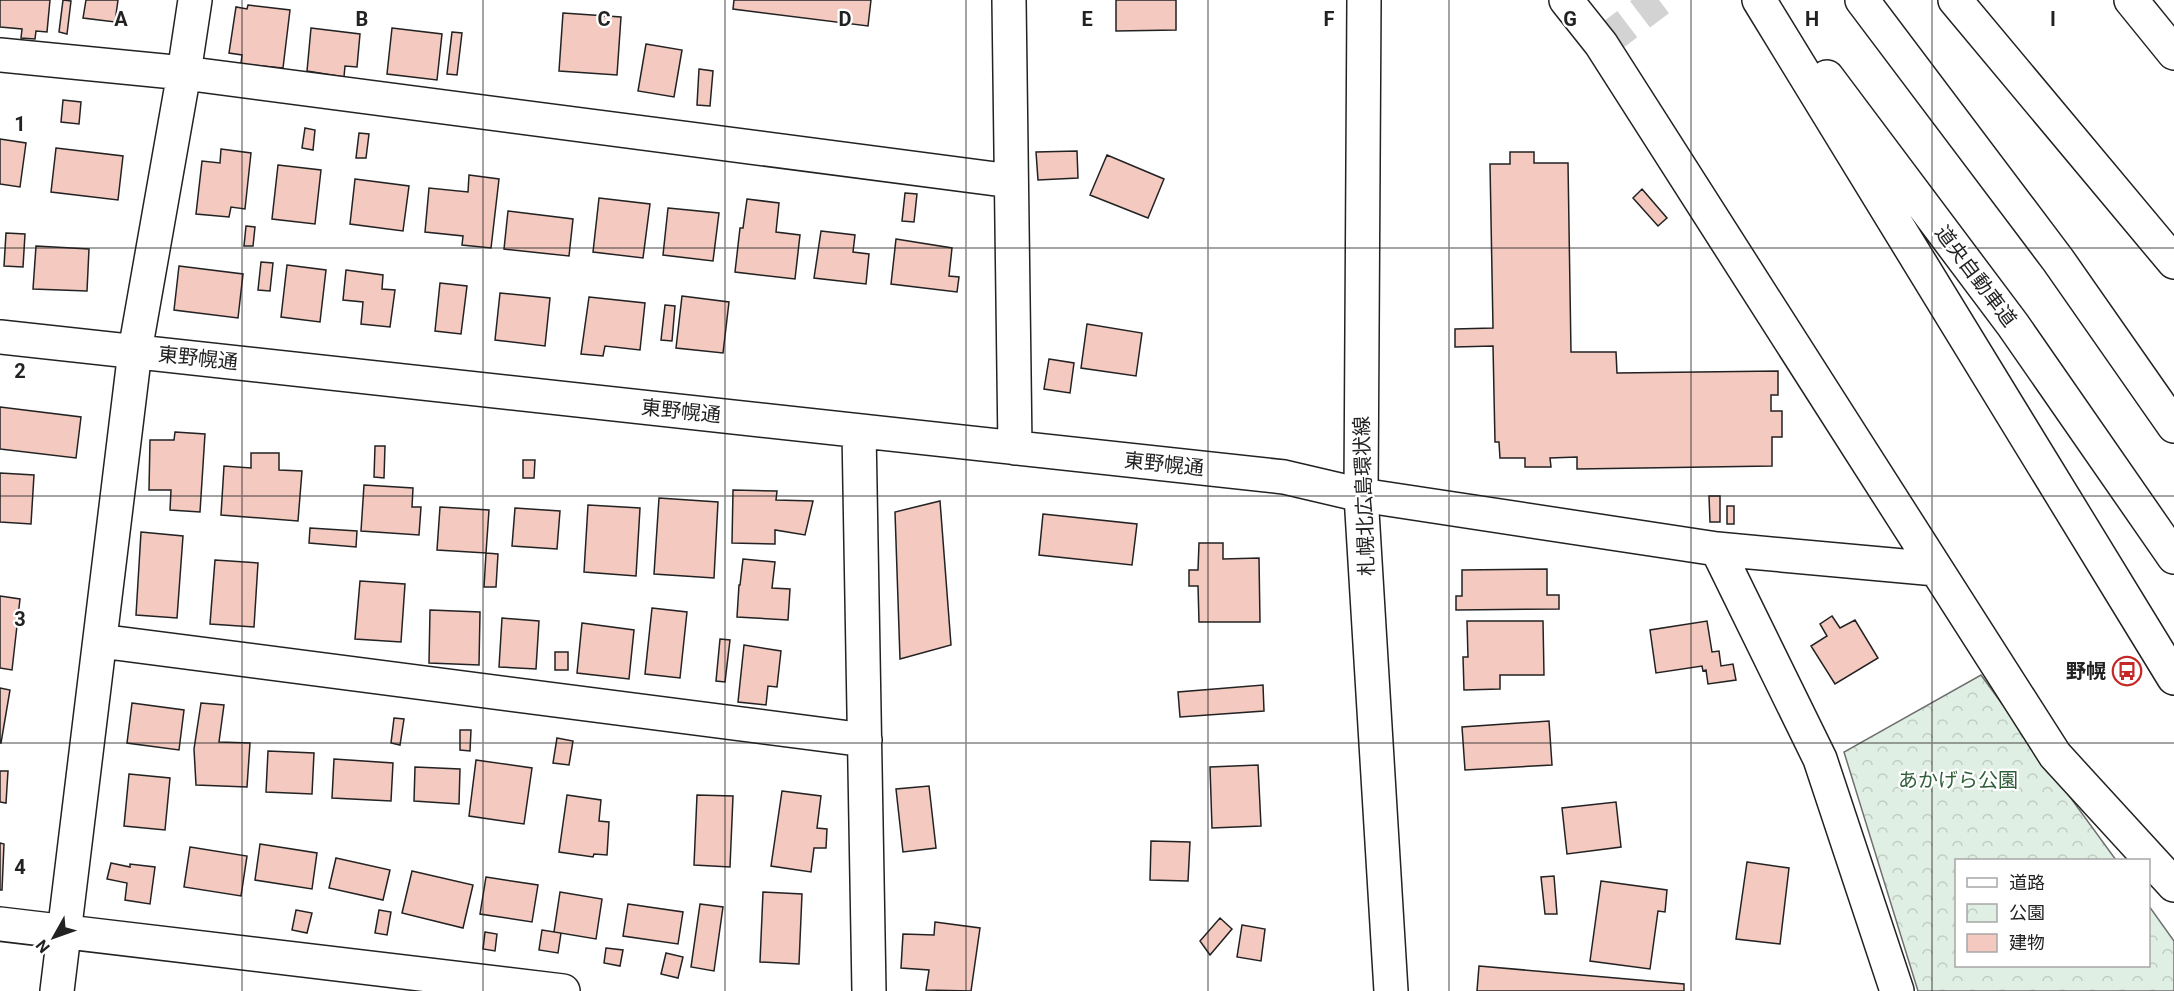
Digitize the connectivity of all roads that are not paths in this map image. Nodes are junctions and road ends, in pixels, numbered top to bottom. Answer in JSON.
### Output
{"nodes":[{"id":1,"x":195,"y":0,"type":"edge"},
{"id":2,"x":1009,"y":0,"type":"edge"},
{"id":3,"x":1364,"y":0,"type":"edge"},
{"id":4,"x":1566,"y":0,"type":"edge"},
{"id":5,"x":1759,"y":0,"type":"edge"},
{"id":6,"x":1770,"y":0,"type":"edge"},
{"id":7,"x":1862,"y":0,"type":"edge"},
{"id":8,"x":1955,"y":0,"type":"edge"},
{"id":9,"x":2131,"y":0,"type":"edge"},
{"id":10,"x":2174,"y":53,"type":"edge"},
{"id":11,"x":0,"y":55,"type":"edge"},
{"id":12,"x":184,"y":73,"type":"junction"},
{"id":13,"x":1011,"y":181,"type":"junction"},
{"id":14,"x":2174,"y":262,"type":"edge"},
{"id":15,"x":0,"y":337,"type":"edge"},
{"id":16,"x":135,"y":351,"type":"junction"},
{"id":17,"x":2174,"y":426,"type":"edge"},
{"id":18,"x":859,"y":431,"type":"junction"},
{"id":19,"x":1016,"y":448,"type":"junction"},
{"id":20,"x":1361,"y":495,"type":"junction"},
{"id":21,"x":1717,"y":549,"type":"junction"},
{"id":22,"x":2174,"y":557,"type":"edge"},
{"id":23,"x":1936,"y":569,"type":"junction"},
{"id":24,"x":100,"y":641,"type":"junction"},
{"id":25,"x":2174,"y":678,"type":"edge"},
{"id":26,"x":865,"y":740,"type":"junction"},
{"id":27,"x":2174,"y":885,"type":"edge"},
{"id":28,"x":0,"y":924,"type":"edge"},
{"id":29,"x":64,"y":932,"type":"junction"},
{"id":30,"x":353,"y":979,"type":"edge"},
{"id":31,"x":57,"y":991,"type":"edge"},
{"id":32,"x":563,"y":991,"type":"edge"},
{"id":33,"x":869,"y":991,"type":"edge"},
{"id":34,"x":1391,"y":991,"type":"edge"},
{"id":35,"x":1897,"y":991,"type":"edge"}],
"edges":[{"from":1,"to":12,"type":"main road"},
{"from":2,"to":13,"type":"main road"},
{"from":3,"to":20,"type":"main road","name":"札幌北広島環状線"},
{"from":4,"to":23,"type":"main road"},
{"from":5,"to":25,"type":"main road"},
{"from":6,"to":22,"type":"main road","name":"道央自動車道"},
{"from":7,"to":17,"type":"main road"},
{"from":8,"to":14,"type":"main road"},
{"from":9,"to":10,"type":"main road"},
{"from":11,"to":12,"type":"main road"},
{"from":12,"to":13,"type":"main road"},
{"from":12,"to":16,"type":"main road"},
{"from":13,"to":19,"type":"main road"},
{"from":15,"to":16,"type":"main road","name":"東野幌通"},
{"from":16,"to":18,"type":"main road","name":"東野幌通"},
{"from":16,"to":24,"type":"main road"},
{"from":18,"to":19,"type":"main road","name":"東野幌通"},
{"from":18,"to":26,"type":"main road"},
{"from":19,"to":20,"type":"main road","name":"東野幌通"},
{"from":20,"to":21,"type":"main road","name":"東野幌通"},
{"from":20,"to":34,"type":"main road","name":"札幌北広島環状線"},
{"from":21,"to":23,"type":"main road","name":"東野幌通"},
{"from":21,"to":35,"type":"main road"},
{"from":23,"to":27,"type":"main road"},
{"from":24,"to":26,"type":"main road"},
{"from":24,"to":29,"type":"main road"},
{"from":26,"to":33,"type":"main road"},
{"from":28,"to":29,"type":"main road"},
{"from":29,"to":30,"type":"main road"},
{"from":29,"to":31,"type":"main road"},
{"from":30,"to":32,"type":"main road"}]}
